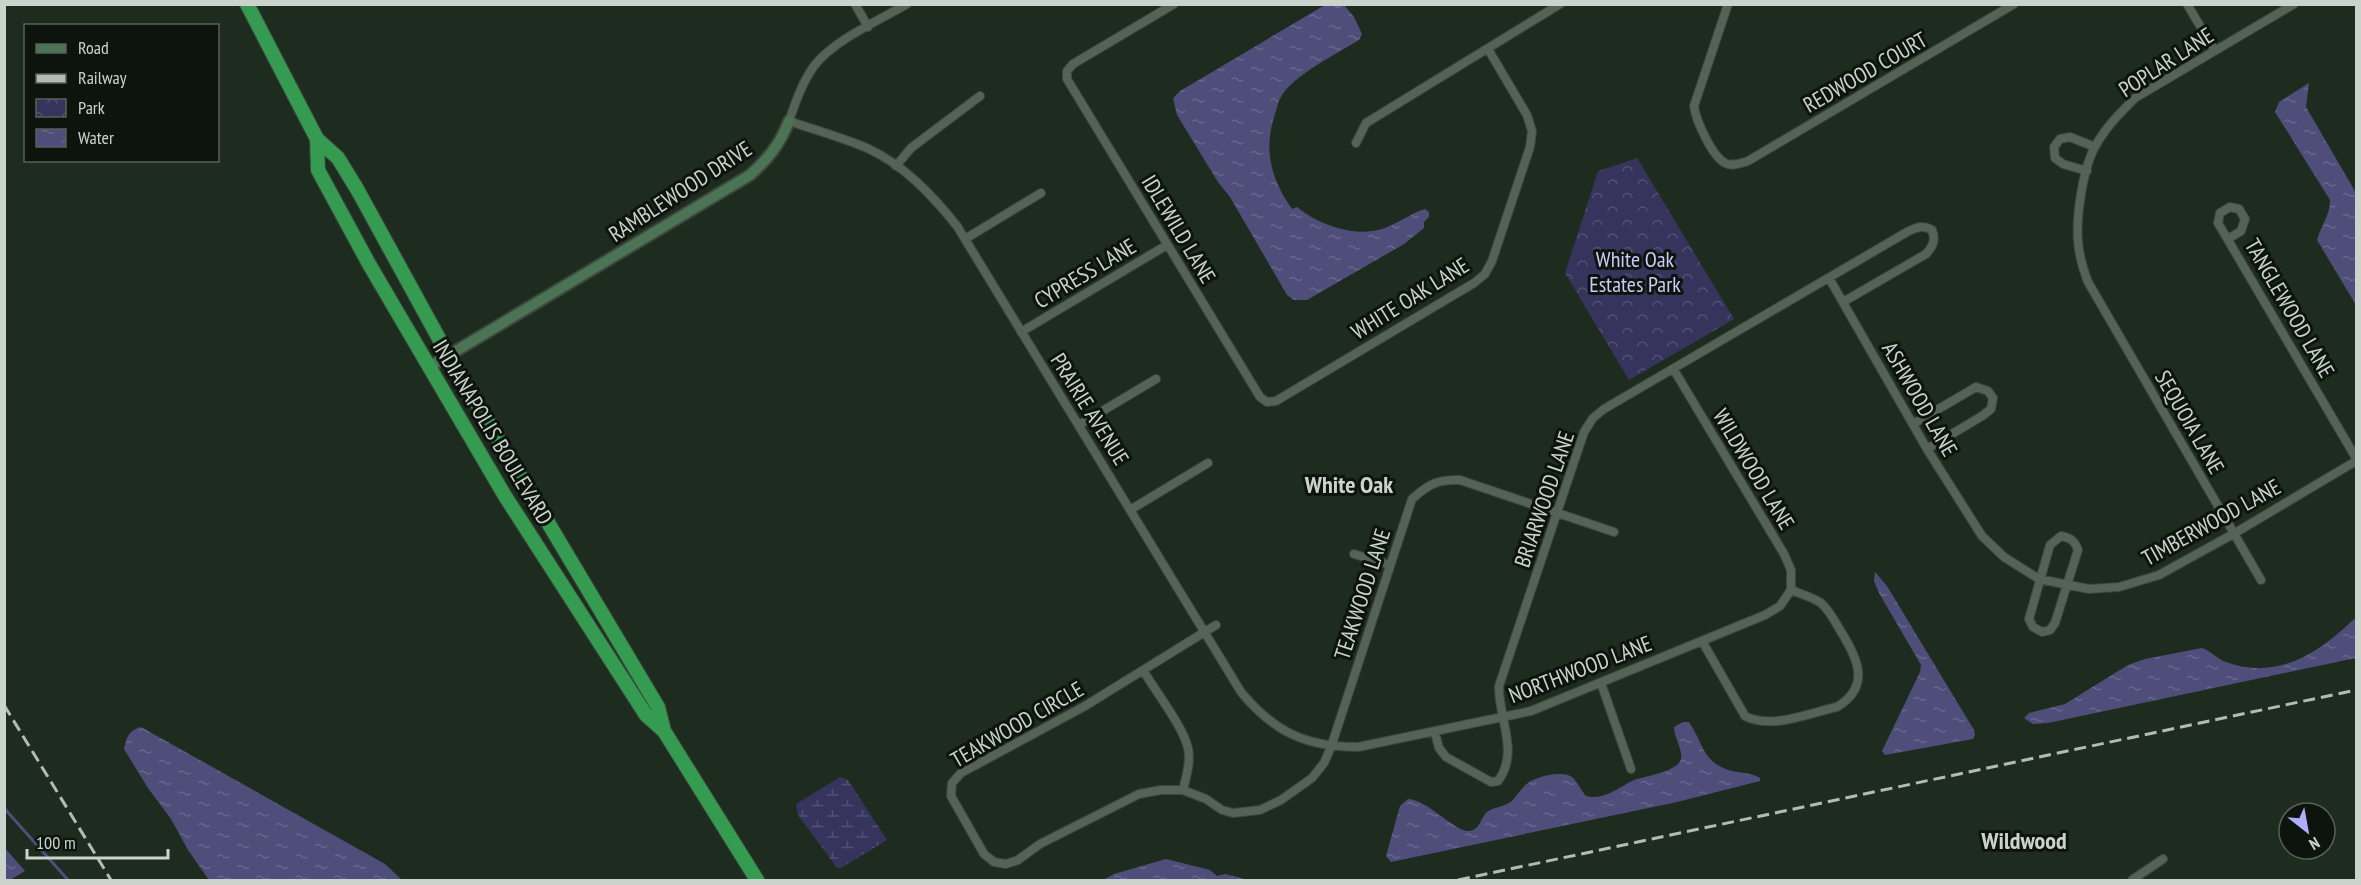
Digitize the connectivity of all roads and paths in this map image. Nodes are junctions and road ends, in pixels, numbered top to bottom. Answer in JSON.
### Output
{"nodes":[{"id":1,"x":247,"y":4,"type":"edge"},
{"id":2,"x":855,"y":4,"type":"edge"},
{"id":3,"x":907,"y":4,"type":"edge"},
{"id":4,"x":1174,"y":4,"type":"edge"},
{"id":5,"x":1560,"y":4,"type":"edge"},
{"id":6,"x":1728,"y":4,"type":"edge"},
{"id":7,"x":2014,"y":4,"type":"edge"},
{"id":8,"x":2187,"y":4,"type":"edge"},
{"id":9,"x":2294,"y":4,"type":"edge"},
{"id":10,"x":868,"y":27,"type":"junction"},
{"id":11,"x":1488,"y":50,"type":"junction"},
{"id":12,"x":2215,"y":51,"type":"junction"},
{"id":13,"x":980,"y":96,"type":"dead end"},
{"id":14,"x":789,"y":121,"type":"junction"},
{"id":15,"x":317,"y":140,"type":"junction"},
{"id":16,"x":1356,"y":143,"type":"dead end"},
{"id":17,"x":2095,"y":147,"type":"junction"},
{"id":18,"x":896,"y":166,"type":"junction"},
{"id":19,"x":2087,"y":171,"type":"junction"},
{"id":20,"x":1041,"y":193,"type":"dead end"},
{"id":21,"x":965,"y":239,"type":"junction"},
{"id":22,"x":2228,"y":239,"type":"dead end"},
{"id":23,"x":1167,"y":245,"type":"junction"},
{"id":24,"x":1829,"y":278,"type":"junction"},
{"id":25,"x":2088,"y":282,"type":"joint"},
{"id":26,"x":1843,"y":302,"type":"junction"},
{"id":27,"x":1021,"y":332,"type":"junction"},
{"id":28,"x":448,"y":355,"type":"junction"},
{"id":29,"x":429,"y":367,"type":"junction"},
{"id":30,"x":1674,"y":370,"type":"junction"},
{"id":31,"x":1156,"y":379,"type":"dead end"},
{"id":32,"x":1267,"y":402,"type":"joint"},
{"id":33,"x":1913,"y":424,"type":"junction"},
{"id":34,"x":1079,"y":425,"type":"junction"},
{"id":35,"x":1927,"y":449,"type":"junction"},
{"id":36,"x":2356,"y":459,"type":"edge"},
{"id":37,"x":1208,"y":463,"type":"dead end"},
{"id":38,"x":1130,"y":510,"type":"junction"},
{"id":39,"x":1557,"y":513,"type":"junction"},
{"id":40,"x":1614,"y":532,"type":"dead end"},
{"id":41,"x":2235,"y":533,"type":"junction"},
{"id":42,"x":1982,"y":536,"type":"joint"},
{"id":43,"x":1354,"y":554,"type":"dead end"},
{"id":44,"x":1390,"y":565,"type":"junction"},
{"id":45,"x":2039,"y":579,"type":"junction"},
{"id":46,"x":2261,"y":580,"type":"dead end"},
{"id":47,"x":2068,"y":586,"type":"junction"},
{"id":48,"x":1791,"y":590,"type":"junction"},
{"id":49,"x":1216,"y":625,"type":"dead end"},
{"id":50,"x":1205,"y":632,"type":"junction"},
{"id":51,"x":1702,"y":641,"type":"junction"},
{"id":52,"x":1143,"y":670,"type":"junction"},
{"id":53,"x":1601,"y":683,"type":"junction"},
{"id":54,"x":1503,"y":717,"type":"junction"},
{"id":55,"x":664,"y":731,"type":"junction"},
{"id":56,"x":1435,"y":733,"type":"junction"},
{"id":57,"x":1331,"y":747,"type":"junction"},
{"id":58,"x":1630,"y":769,"type":"dead end"},
{"id":59,"x":1183,"y":790,"type":"junction"},
{"id":60,"x":2163,"y":860,"type":"dead end"},
{"id":61,"x":755,"y":880,"type":"edge"},
{"id":62,"x":2132,"y":880,"type":"edge"}],
"edges":[{"from":1,"to":15,"type":"highway","name":"INDIANAPOLIS BOULEVARD"},
{"from":2,"to":10,"type":"street"},
{"from":3,"to":10,"type":"street","name":"RAMBLEWOOD DRIVE"},
{"from":4,"to":23,"type":"street","name":"IDLEWILD LANE"},
{"from":5,"to":11,"type":"street"},
{"from":6,"to":7,"type":"street","name":"REDWOOD COURT"},
{"from":8,"to":12,"type":"street"},
{"from":9,"to":12,"type":"street","name":"POPLAR LANE"},
{"from":10,"to":14,"type":"street","name":"RAMBLEWOOD DRIVE"},
{"from":11,"to":16,"type":"street"},
{"from":11,"to":32,"type":"street","name":"WHITE OAK LANE"},
{"from":12,"to":17,"type":"street","name":"POPLAR LANE"},
{"from":13,"to":18,"type":"street"},
{"from":14,"to":18,"type":"street","name":"PRAIRIE AVENUE"},
{"from":14,"to":28,"type":"street","name":"RAMBLEWOOD DRIVE"},
{"from":15,"to":28,"type":"highway","name":"INDIANAPOLIS BOULEVARD"},
{"from":15,"to":29,"type":"highway","name":"INDIANAPOLIS BOULEVARD"},
{"from":17,"to":19,"type":"street","name":"POPLAR LANE"},
{"from":17,"to":19,"type":"street"},
{"from":18,"to":21,"type":"street","name":"PRAIRIE AVENUE"},
{"from":19,"to":25,"type":"street","name":"POPLAR LANE"},
{"from":20,"to":21,"type":"street"},
{"from":21,"to":27,"type":"street","name":"PRAIRIE AVENUE"},
{"from":22,"to":36,"type":"street","name":"TANGLEWOOD LANE"},
{"from":23,"to":27,"type":"street","name":"CYPRESS LANE"},
{"from":23,"to":32,"type":"street","name":"IDLEWILD LANE"},
{"from":24,"to":26,"type":"street","name":"ASHWOOD LANE"},
{"from":24,"to":26,"type":"street","name":"BRIARWOOD LANE"},
{"from":24,"to":30,"type":"street","name":"BRIARWOOD LANE"},
{"from":25,"to":41,"type":"street","name":"SEQUOIA LANE"},
{"from":26,"to":33,"type":"street","name":"ASHWOOD LANE"},
{"from":27,"to":34,"type":"street","name":"PRAIRIE AVENUE"},
{"from":28,"to":29,"type":"street","name":"RAMBLEWOOD DRIVE"},
{"from":28,"to":55,"type":"highway","name":"INDIANAPOLIS BOULEVARD"},
{"from":29,"to":55,"type":"highway","name":"INDIANAPOLIS BOULEVARD"},
{"from":30,"to":39,"type":"street","name":"BRIARWOOD LANE"},
{"from":30,"to":48,"type":"street","name":"WILDWOOD LANE"},
{"from":31,"to":34,"type":"street"},
{"from":33,"to":35,"type":"street","name":"ASHWOOD LANE"},
{"from":33,"to":35,"type":"street"},
{"from":34,"to":38,"type":"street","name":"PRAIRIE AVENUE"},
{"from":35,"to":42,"type":"street","name":"ASHWOOD LANE"},
{"from":36,"to":41,"type":"street","name":"TIMBERWOOD LANE"},
{"from":37,"to":38,"type":"street"},
{"from":38,"to":50,"type":"street","name":"PRAIRIE AVENUE"},
{"from":39,"to":40,"type":"street","name":"TEAKWOOD LANE"},
{"from":39,"to":44,"type":"street","name":"TEAKWOOD LANE"},
{"from":39,"to":54,"type":"street","name":"BRIARWOOD LANE"},
{"from":41,"to":46,"type":"street","name":"SEQUOIA LANE"},
{"from":41,"to":47,"type":"street","name":"TIMBERWOOD LANE"},
{"from":42,"to":45,"type":"street","name":"TIMBERWOOD LANE"},
{"from":43,"to":44,"type":"street"},
{"from":44,"to":57,"type":"street","name":"TEAKWOOD LANE"},
{"from":45,"to":47,"type":"street","name":"TIMBERWOOD LANE"},
{"from":45,"to":47,"type":"street"},
{"from":45,"to":47,"type":"street"},
{"from":48,"to":51,"type":"street","name":"NORTHWOOD LANE"},
{"from":48,"to":51,"type":"street"},
{"from":49,"to":50,"type":"street","name":"TEAKWOOD CIRCLE"},
{"from":50,"to":52,"type":"street","name":"TEAKWOOD CIRCLE"},
{"from":50,"to":57,"type":"street","name":"PRAIRIE AVENUE"},
{"from":51,"to":53,"type":"street","name":"NORTHWOOD LANE"},
{"from":52,"to":59,"type":"street"},
{"from":52,"to":59,"type":"street","name":"TEAKWOOD CIRCLE"},
{"from":53,"to":54,"type":"street","name":"NORTHWOOD LANE"},
{"from":53,"to":58,"type":"street"},
{"from":54,"to":56,"type":"street","name":"NORTHWOOD LANE"},
{"from":54,"to":56,"type":"street","name":"BRIARWOOD LANE"},
{"from":55,"to":61,"type":"highway","name":"INDIANAPOLIS BOULEVARD"},
{"from":56,"to":57,"type":"street","name":"NORTHWOOD LANE"},
{"from":57,"to":59,"type":"street","name":"TEAKWOOD CIRCLE"},
{"from":60,"to":62,"type":"street"}]}
